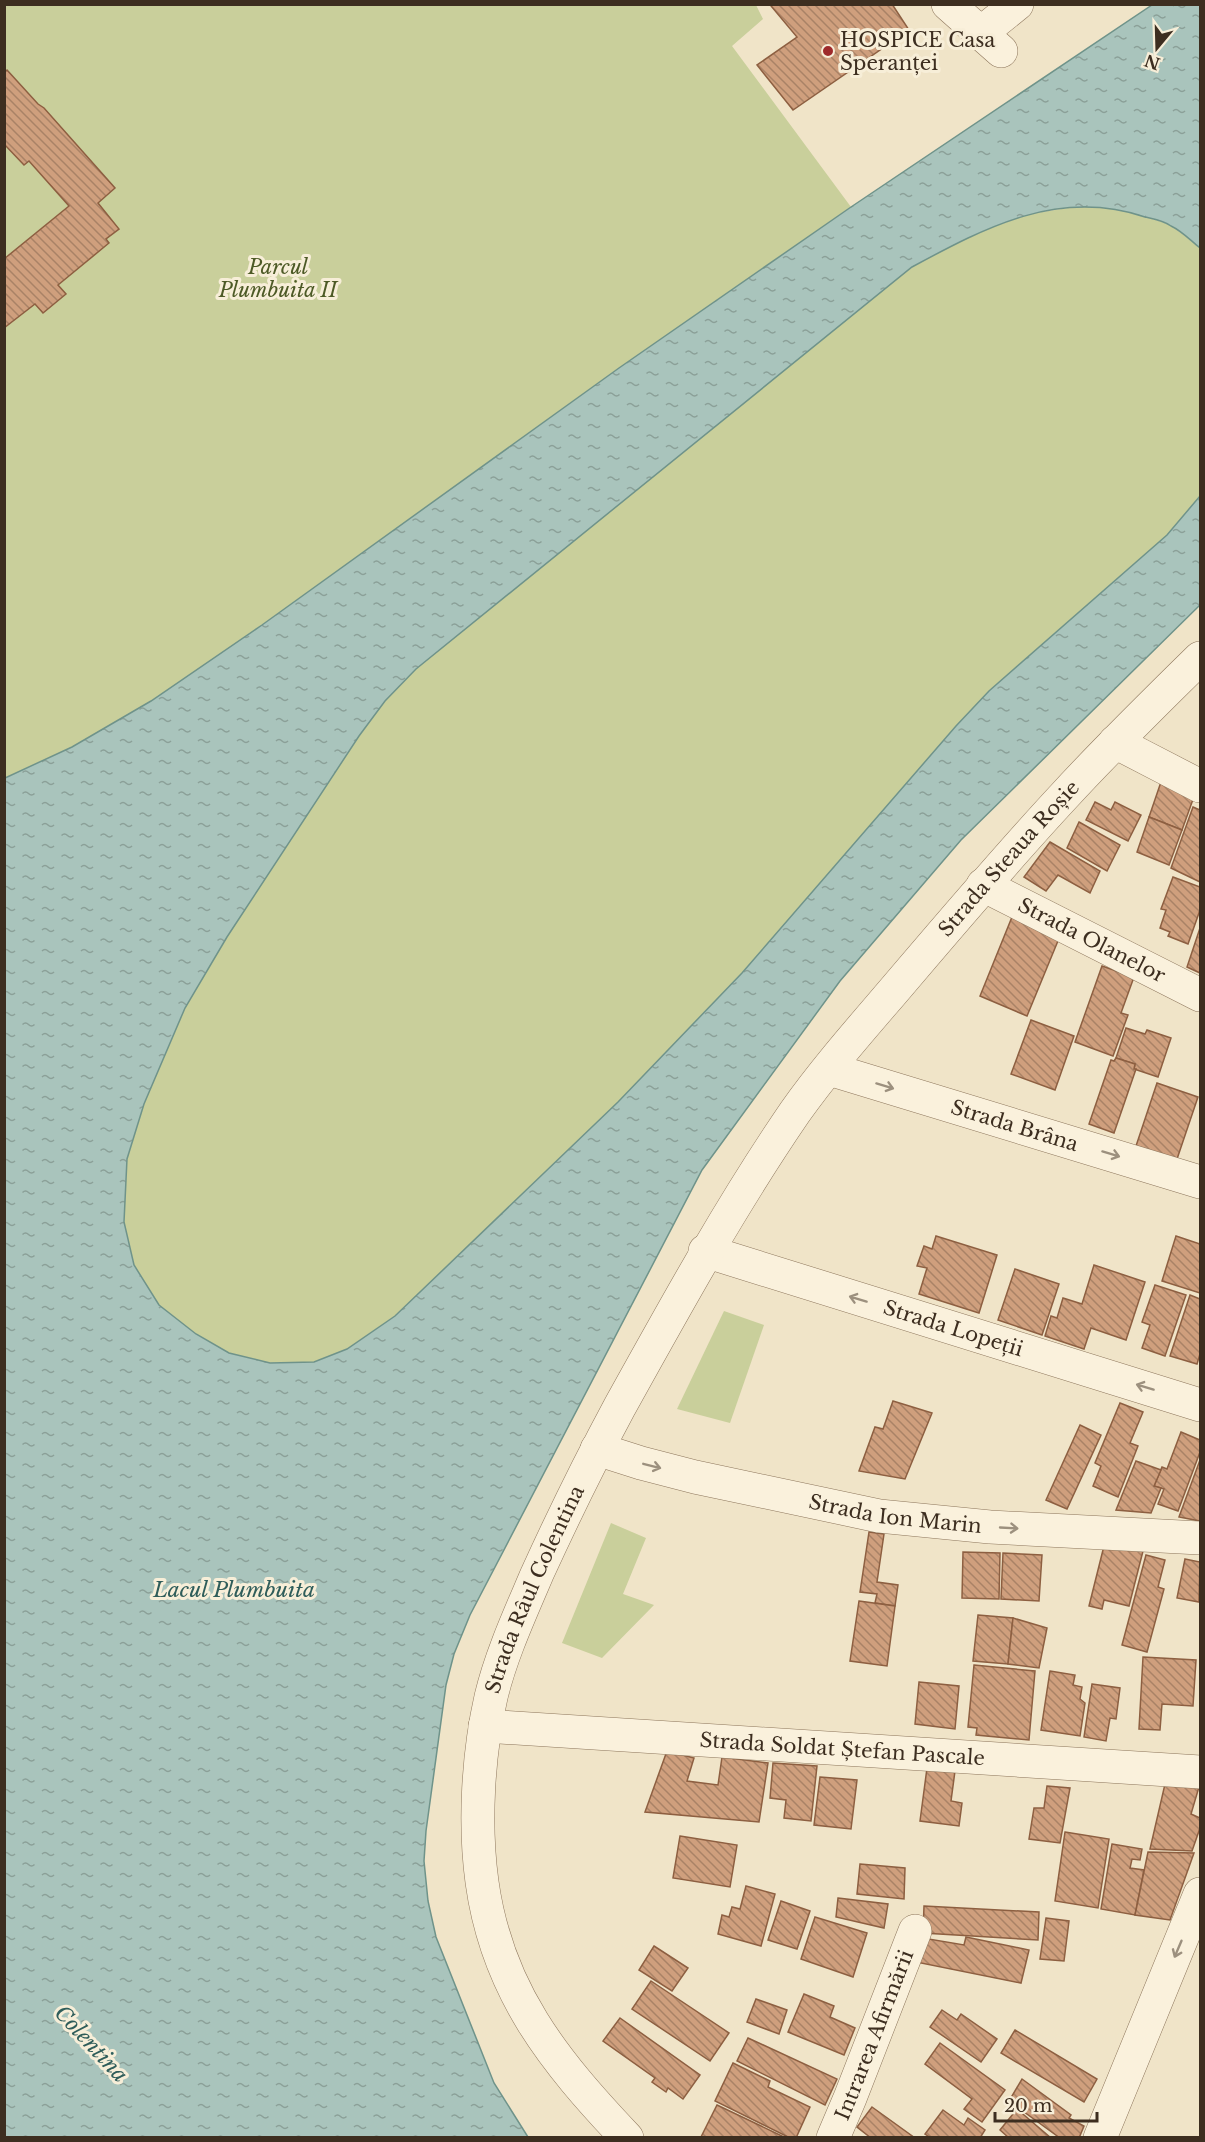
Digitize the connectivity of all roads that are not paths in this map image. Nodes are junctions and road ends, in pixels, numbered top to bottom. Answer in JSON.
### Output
{"nodes":[{"id":1,"x":948,"y":4,"type":"edge"},
{"id":2,"x":1017,"y":4,"type":"edge"},
{"id":3,"x":1200,"y":658,"type":"edge"},
{"id":4,"x":1115,"y":742,"type":"junction"},
{"id":5,"x":1200,"y":786,"type":"edge"},
{"id":6,"x":983,"y":885,"type":"junction"},
{"id":7,"x":1200,"y":995,"type":"edge"},
{"id":8,"x":829,"y":1069,"type":"junction"},
{"id":9,"x":1200,"y":1182,"type":"edge"},
{"id":10,"x":705,"y":1251,"type":"junction"},
{"id":11,"x":1200,"y":1405,"type":"edge"},
{"id":12,"x":597,"y":1449,"type":"junction"},
{"id":13,"x":1200,"y":1538,"type":"edge"},
{"id":14,"x":485,"y":1726,"type":"junction"},
{"id":15,"x":1200,"y":1772,"type":"edge"},
{"id":16,"x":1200,"y":1894,"type":"edge"},
{"id":17,"x":915,"y":1931,"type":"dead end"},
{"id":18,"x":627,"y":2138,"type":"edge"},
{"id":19,"x":832,"y":2138,"type":"edge"},
{"id":20,"x":1100,"y":2138,"type":"edge"}],
"edges":[{"from":1,"to":2,"type":"street"},
{"from":3,"to":4,"type":"street","name":"Strada Steaua Roșie"},
{"from":4,"to":5,"type":"street"},
{"from":4,"to":6,"type":"street","name":"Strada Steaua Roșie"},
{"from":6,"to":7,"type":"street","name":"Strada Olanelor"},
{"from":6,"to":8,"type":"street","name":"Strada Steaua Roșie"},
{"from":8,"to":9,"type":"street","name":"Strada Brâna","one_way":true},
{"from":8,"to":10,"type":"street","name":"Strada Râul Colentina"},
{"from":11,"to":10,"type":"street","name":"Strada Lopeții","one_way":true},
{"from":10,"to":12,"type":"street","name":"Strada Râul Colentina"},
{"from":12,"to":13,"type":"street","name":"Strada Ion Marin","one_way":true},
{"from":12,"to":14,"type":"street","name":"Strada Râul Colentina"},
{"from":14,"to":15,"type":"street","name":"Strada Soldat Ștefan Pascale"},
{"from":14,"to":18,"type":"street","name":"Strada Râul Colentina"},
{"from":16,"to":20,"type":"street","one_way":true},
{"from":17,"to":19,"type":"street","name":"Intrarea Afirmării"}]}
